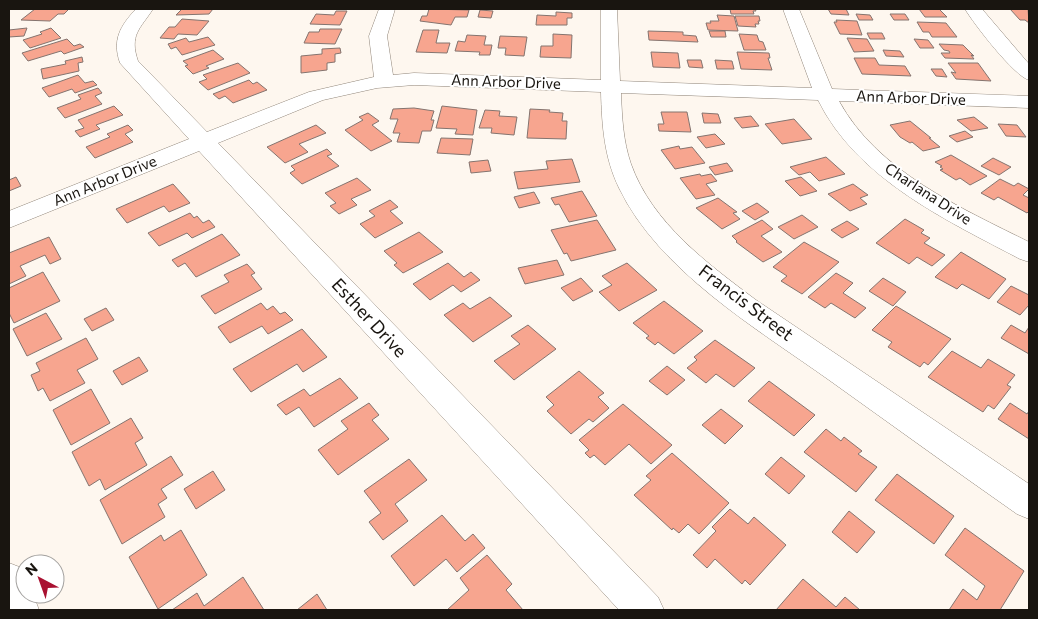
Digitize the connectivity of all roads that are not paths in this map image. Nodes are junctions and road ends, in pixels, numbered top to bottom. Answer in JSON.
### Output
{"nodes":[{"id":1,"x":387,"y":9,"type":"edge"},
{"id":2,"x":609,"y":9,"type":"edge"},
{"id":3,"x":791,"y":9,"type":"edge"},
{"id":4,"x":973,"y":9,"type":"edge"},
{"id":5,"x":133,"y":14,"type":"edge"},
{"id":6,"x":1029,"y":74,"type":"edge"},
{"id":7,"x":384,"y":80,"type":"junction"},
{"id":8,"x":612,"y":86,"type":"junction"},
{"id":9,"x":826,"y":94,"type":"junction"},
{"id":10,"x":1029,"y":102,"type":"edge"},
{"id":11,"x":203,"y":142,"type":"junction"},
{"id":12,"x":9,"y":220,"type":"edge"},
{"id":13,"x":1029,"y":252,"type":"edge"},
{"id":14,"x":1029,"y":503,"type":"edge"},
{"id":15,"x":9,"y":581,"type":"edge"},
{"id":16,"x":20,"y":610,"type":"edge"},
{"id":17,"x":644,"y":610,"type":"edge"}],
"edges":[{"from":1,"to":7,"type":"street"},
{"from":2,"to":8,"type":"street","name":"Francis Street"},
{"from":3,"to":9,"type":"street","name":"Charlana Drive"},
{"from":4,"to":6,"type":"street"},
{"from":5,"to":11,"type":"street","name":"Esther Drive"},
{"from":7,"to":8,"type":"street","name":"Ann Arbor Drive"},
{"from":7,"to":11,"type":"street","name":"Ann Arbor Drive"},
{"from":8,"to":9,"type":"street","name":"Ann Arbor Drive"},
{"from":8,"to":14,"type":"street","name":"Francis Street"},
{"from":9,"to":10,"type":"street","name":"Ann Arbor Drive"},
{"from":9,"to":13,"type":"street","name":"Charlana Drive"},
{"from":11,"to":12,"type":"street","name":"Ann Arbor Drive"},
{"from":11,"to":17,"type":"street","name":"Esther Drive"},
{"from":15,"to":16,"type":"street"}]}
